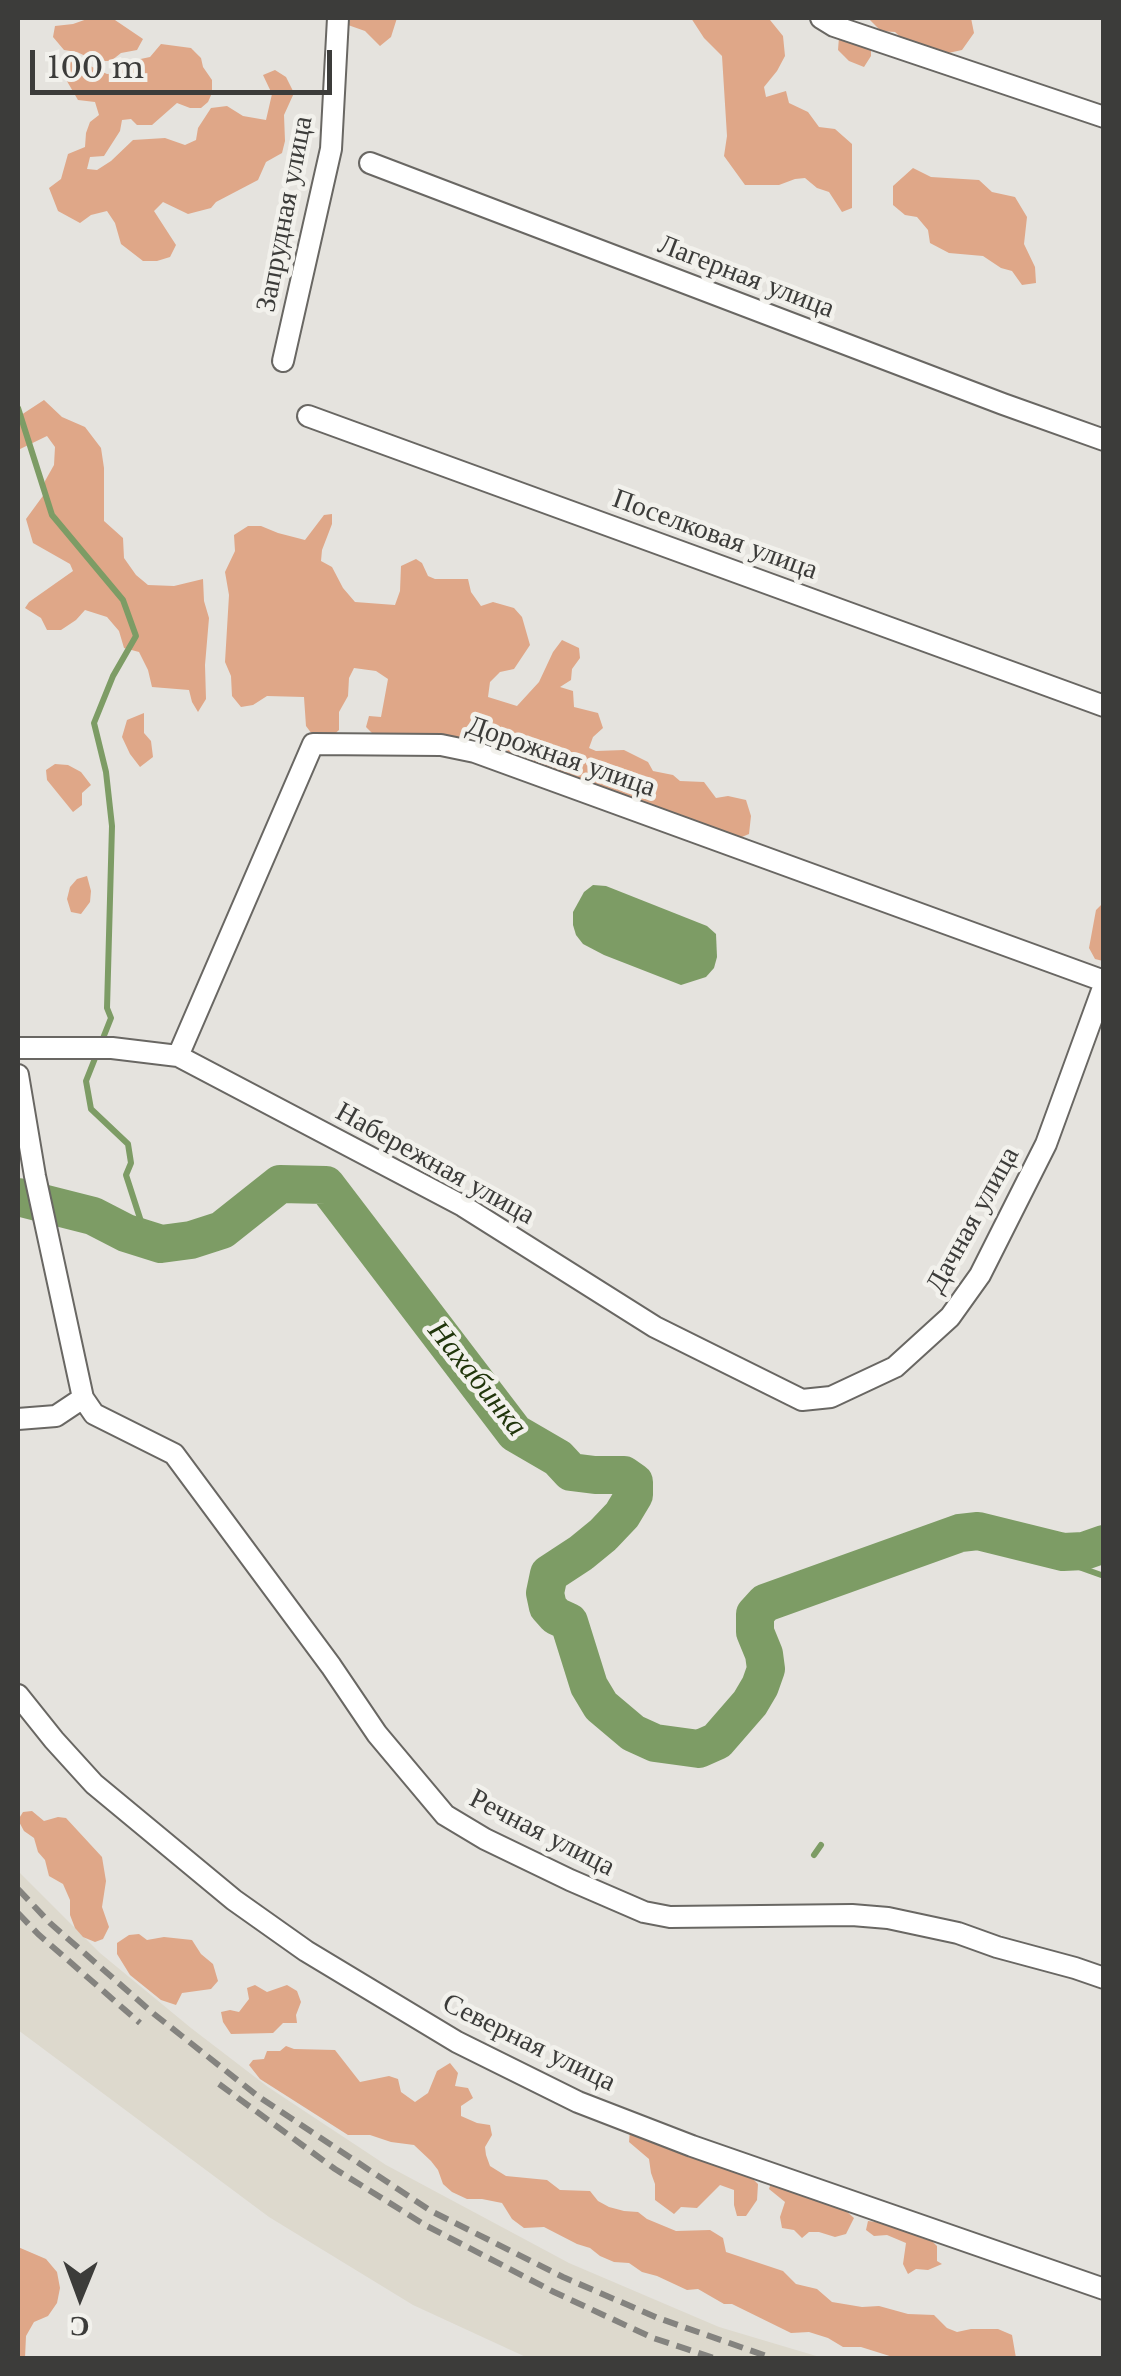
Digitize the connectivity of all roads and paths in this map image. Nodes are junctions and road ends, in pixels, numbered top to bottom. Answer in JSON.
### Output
{"nodes":[{"id":1,"x":338,"y":18,"type":"edge"},
{"id":2,"x":821,"y":18,"type":"edge"},
{"id":3,"x":1104,"y":117,"type":"edge"},
{"id":4,"x":370,"y":164,"type":"dead end"},
{"id":5,"x":283,"y":361,"type":"dead end"},
{"id":6,"x":308,"y":416,"type":"dead end"},
{"id":7,"x":1104,"y":440,"type":"edge"},
{"id":8,"x":1104,"y":706,"type":"edge"},
{"id":9,"x":1104,"y":983,"type":"edge"},
{"id":10,"x":18,"y":1046,"type":"edge"},
{"id":11,"x":178,"y":1056,"type":"junction"},
{"id":12,"x":18,"y":1073,"type":"edge"},
{"id":13,"x":83,"y":1398,"type":"junction"},
{"id":14,"x":802,"y":1400,"type":"joint"},
{"id":15,"x":18,"y":1419,"type":"edge"},
{"id":16,"x":18,"y":1696,"type":"edge"},
{"id":17,"x":1104,"y":1978,"type":"edge"},
{"id":18,"x":1104,"y":2290,"type":"edge"}],
"edges":[{"from":1,"to":5,"type":"street","name":"Запрудная улица"},
{"from":2,"to":3,"type":"street"},
{"from":4,"to":7,"type":"street","name":"Лагерная улица"},
{"from":6,"to":8,"type":"street","name":"Поселковая улица"},
{"from":9,"to":11,"type":"street","name":"Дорожная улица"},
{"from":9,"to":14,"type":"street","name":"Дачная улица"},
{"from":10,"to":11,"type":"street","name":"Набережная улица"},
{"from":10,"to":12,"type":"street"},
{"from":11,"to":14,"type":"street","name":"Набережная улица"},
{"from":12,"to":13,"type":"street"},
{"from":13,"to":15,"type":"street"},
{"from":13,"to":17,"type":"street","name":"Речная улица"},
{"from":16,"to":18,"type":"street","name":"Северная улица"}]}
